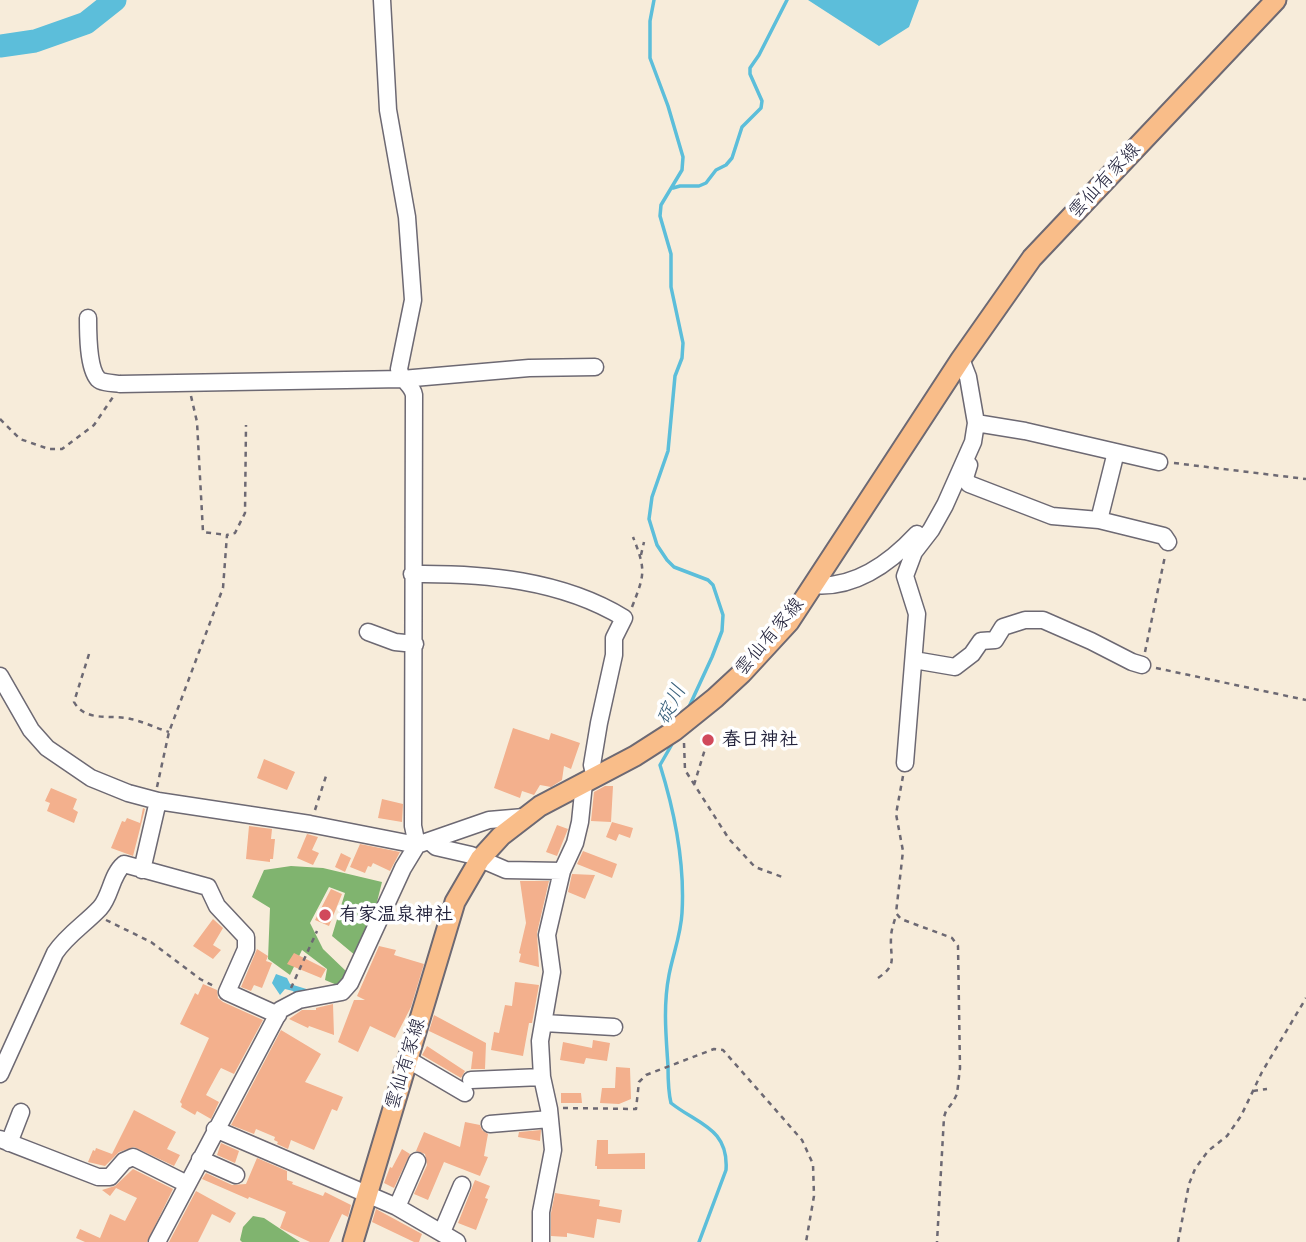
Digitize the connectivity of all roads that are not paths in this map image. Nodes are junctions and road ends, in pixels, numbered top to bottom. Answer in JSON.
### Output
{"nodes":[{"id":1,"x":382,"y":0,"type":"edge"},
{"id":2,"x":1276,"y":0,"type":"edge"},
{"id":3,"x":88,"y":318,"type":"dead end"},
{"id":4,"x":961,"y":359,"type":"junction"},
{"id":5,"x":595,"y":368,"type":"dead end"},
{"id":6,"x":402,"y":379,"type":"junction"},
{"id":7,"x":976,"y":423,"type":"junction"},
{"id":8,"x":1116,"y":452,"type":"junction"},
{"id":9,"x":967,"y":457,"type":"junction"},
{"id":10,"x":1159,"y":462,"type":"road end"},
{"id":11,"x":946,"y":505,"type":"junction"},
{"id":12,"x":1099,"y":520,"type":"junction"},
{"id":13,"x":1168,"y":542,"type":"road end"},
{"id":14,"x":412,"y":574,"type":"junction"},
{"id":15,"x":813,"y":585,"type":"junction"},
{"id":16,"x":368,"y":632,"type":"dead end"},
{"id":17,"x":415,"y":644,"type":"junction"},
{"id":18,"x":914,"y":660,"type":"junction"},
{"id":19,"x":1142,"y":665,"type":"road end"},
{"id":20,"x":0,"y":676,"type":"edge"},
{"id":21,"x":905,"y":763,"type":"road end"},
{"id":22,"x":589,"y":780,"type":"junction"},
{"id":23,"x":158,"y":801,"type":"junction"},
{"id":24,"x":524,"y":817,"type":"junction"},
{"id":25,"x":423,"y":843,"type":"junction"},
{"id":26,"x":480,"y":859,"type":"junction"},
{"id":27,"x":142,"y":870,"type":"junction"},
{"id":28,"x":562,"y":871,"type":"junction"},
{"id":29,"x":278,"y":1015,"type":"junction"},
{"id":30,"x":544,"y":1023,"type":"junction"},
{"id":31,"x":614,"y":1027,"type":"dead end"},
{"id":32,"x":407,"y":1059,"type":"junction"},
{"id":33,"x":0,"y":1074,"type":"edge"},
{"id":34,"x":542,"y":1077,"type":"junction"},
{"id":35,"x":22,"y":1112,"type":"dead end"},
{"id":36,"x":549,"y":1114,"type":"junction"},
{"id":37,"x":490,"y":1124,"type":"dead end"},
{"id":38,"x":215,"y":1129,"type":"junction"},
{"id":39,"x":4,"y":1141,"type":"edge"},
{"id":40,"x":200,"y":1159,"type":"junction"},
{"id":41,"x":417,"y":1161,"type":"dead end"},
{"id":42,"x":236,"y":1175,"type":"dead end"},
{"id":43,"x":187,"y":1184,"type":"junction"},
{"id":44,"x":461,"y":1185,"type":"dead end"},
{"id":45,"x":367,"y":1194,"type":"junction"},
{"id":46,"x":397,"y":1207,"type":"junction"},
{"id":47,"x":442,"y":1232,"type":"junction"},
{"id":48,"x":157,"y":1242,"type":"edge"},
{"id":49,"x":353,"y":1242,"type":"edge"},
{"id":50,"x":457,"y":1242,"type":"edge"},
{"id":51,"x":541,"y":1242,"type":"edge"}],
"edges":[{"from":1,"to":6,"type":"street"},
{"from":2,"to":4,"type":"main road","name":"雲仙有家線"},
{"from":3,"to":6,"type":"street"},
{"from":4,"to":7,"type":"street"},
{"from":4,"to":15,"type":"main road","name":"雲仙有家線"},
{"from":5,"to":6,"type":"street"},
{"from":6,"to":14,"type":"street"},
{"from":7,"to":8,"type":"street"},
{"from":7,"to":9,"type":"street"},
{"from":8,"to":10,"type":"street"},
{"from":8,"to":12,"type":"street"},
{"from":9,"to":11,"type":"street"},
{"from":9,"to":12,"type":"street"},
{"from":11,"to":15,"type":"street"},
{"from":11,"to":18,"type":"street"},
{"from":12,"to":13,"type":"street"},
{"from":14,"to":17,"type":"street"},
{"from":14,"to":22,"type":"street"},
{"from":15,"to":22,"type":"main road","name":"雲仙有家線"},
{"from":16,"to":17,"type":"street"},
{"from":17,"to":25,"type":"street"},
{"from":18,"to":19,"type":"street"},
{"from":18,"to":21,"type":"street"},
{"from":20,"to":23,"type":"street"},
{"from":22,"to":24,"type":"main road","name":"雲仙有家線"},
{"from":22,"to":28,"type":"street"},
{"from":23,"to":25,"type":"street"},
{"from":23,"to":27,"type":"street"},
{"from":24,"to":25,"type":"street"},
{"from":24,"to":26,"type":"main road","name":"雲仙有家線"},
{"from":25,"to":26,"type":"street"},
{"from":25,"to":29,"type":"street"},
{"from":26,"to":28,"type":"street"},
{"from":26,"to":32,"type":"main road","name":"雲仙有家線"},
{"from":27,"to":29,"type":"street"},
{"from":27,"to":33,"type":"street"},
{"from":28,"to":30,"type":"street"},
{"from":29,"to":38,"type":"street"},
{"from":30,"to":31,"type":"street"},
{"from":30,"to":34,"type":"street"},
{"from":32,"to":34,"type":"street"},
{"from":32,"to":45,"type":"main road","name":"雲仙有家線"},
{"from":34,"to":36,"type":"street"},
{"from":35,"to":39,"type":"street"},
{"from":36,"to":37,"type":"street"},
{"from":36,"to":51,"type":"street"},
{"from":38,"to":40,"type":"street"},
{"from":38,"to":45,"type":"street"},
{"from":39,"to":43,"type":"street"},
{"from":40,"to":42,"type":"street"},
{"from":40,"to":43,"type":"street"},
{"from":41,"to":46,"type":"street"},
{"from":43,"to":48,"type":"street"},
{"from":44,"to":47,"type":"street"},
{"from":45,"to":46,"type":"street"},
{"from":45,"to":49,"type":"main road","name":"雲仙有家線"},
{"from":46,"to":47,"type":"street"},
{"from":47,"to":50,"type":"street"}]}
